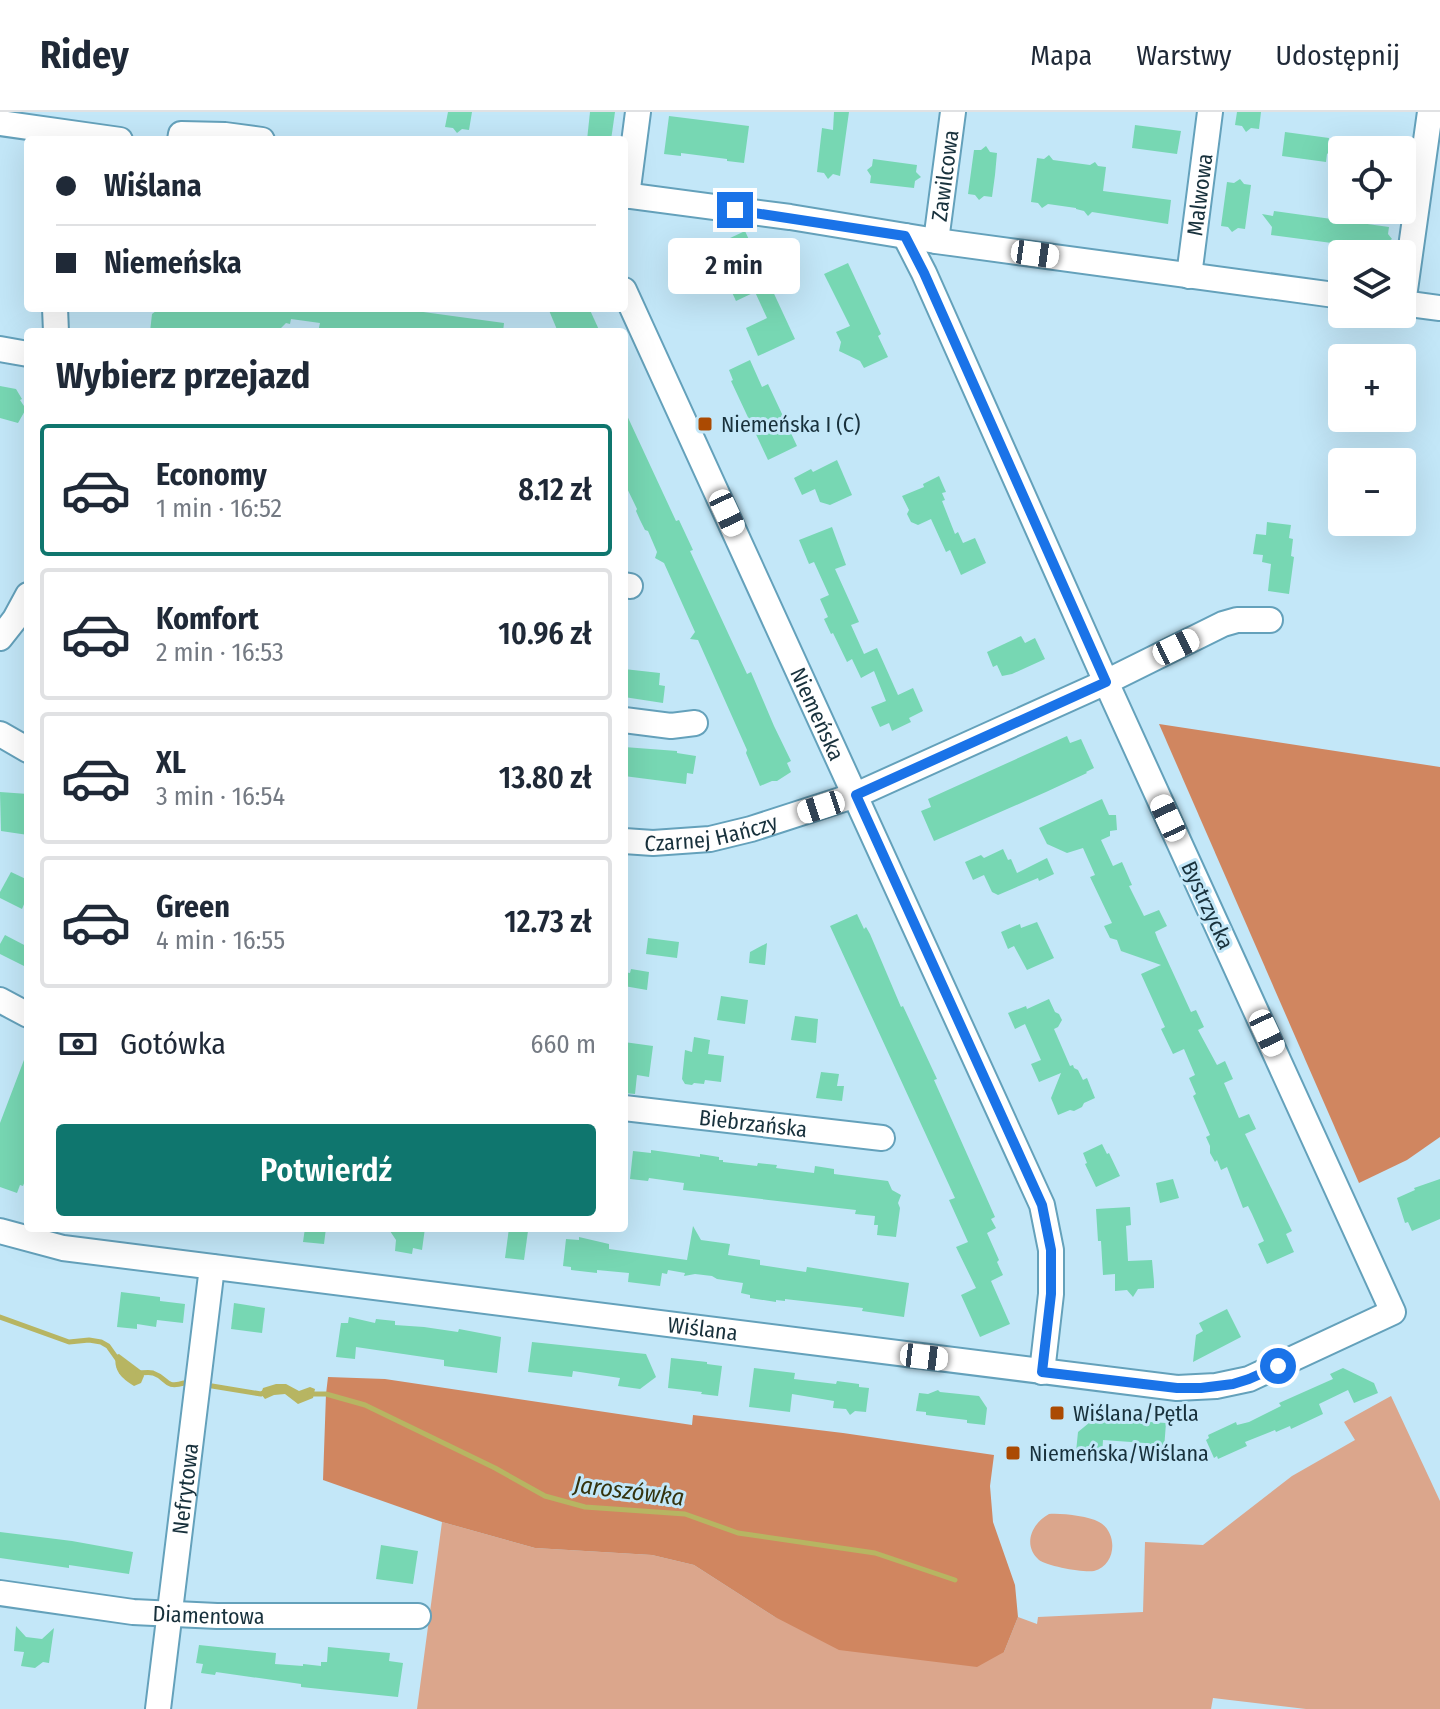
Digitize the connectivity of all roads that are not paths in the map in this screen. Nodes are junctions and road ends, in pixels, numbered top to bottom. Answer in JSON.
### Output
{"nodes":[{"id":1,"x":638,"y":112,"type":"edge"},
{"id":2,"x":953,"y":112,"type":"edge"},
{"id":3,"x":1210,"y":112,"type":"edge"},
{"id":4,"x":1430,"y":112,"type":"edge"},
{"id":5,"x":0,"y":123,"type":"edge"},
{"id":6,"x":50,"y":135,"type":"edge"},
{"id":7,"x":181,"y":136,"type":"edge"},
{"id":8,"x":232,"y":136,"type":"edge"},
{"id":9,"x":628,"y":182,"type":"edge"},
{"id":10,"x":628,"y":196,"type":"edge"},
{"id":11,"x":905,"y":236,"type":"junction"},
{"id":12,"x":1411,"y":240,"type":"edge"},
{"id":13,"x":936,"y":241,"type":"junction"},
{"id":14,"x":1189,"y":276,"type":"junction"},
{"id":15,"x":1328,"y":294,"type":"edge"},
{"id":16,"x":628,"y":299,"type":"edge"},
{"id":17,"x":1416,"y":305,"type":"edge"},
{"id":18,"x":1440,"y":308,"type":"edge"},
{"id":19,"x":0,"y":349,"type":"edge"},
{"id":20,"x":24,"y":353,"type":"edge"},
{"id":21,"x":24,"y":602,"type":"edge"},
{"id":22,"x":1270,"y":620,"type":"dead end"},
{"id":23,"x":0,"y":638,"type":"edge"},
{"id":24,"x":1106,"y":682,"type":"junction"},
{"id":25,"x":628,"y":721,"type":"edge"},
{"id":26,"x":695,"y":723,"type":"dead end"},
{"id":27,"x":0,"y":734,"type":"edge"},
{"id":28,"x":24,"y":748,"type":"edge"},
{"id":29,"x":856,"y":795,"type":"junction"},
{"id":30,"x":628,"y":841,"type":"edge"},
{"id":31,"x":0,"y":1000,"type":"edge"},
{"id":32,"x":24,"y":1013,"type":"edge"},
{"id":33,"x":628,"y":1108,"type":"edge"},
{"id":34,"x":882,"y":1138,"type":"dead end"},
{"id":35,"x":0,"y":1231,"type":"edge"},
{"id":36,"x":212,"y":1267,"type":"junction"},
{"id":37,"x":1393,"y":1312,"type":"joint"},
{"id":38,"x":1042,"y":1372,"type":"junction"},
{"id":39,"x":0,"y":1593,"type":"edge"},
{"id":40,"x":169,"y":1614,"type":"junction"},
{"id":41,"x":418,"y":1616,"type":"dead end"},
{"id":42,"x":158,"y":1709,"type":"edge"}],
"edges":[{"from":1,"to":9,"type":"street"},
{"from":2,"to":13,"type":"street","name":"Zawilcowa"},
{"from":3,"to":14,"type":"street","name":"Malwowa"},
{"from":4,"to":12,"type":"street"},
{"from":5,"to":6,"type":"street"},
{"from":7,"to":8,"type":"street"},
{"from":10,"to":11,"type":"street"},
{"from":11,"to":13,"type":"street"},
{"from":11,"to":24,"type":"street","name":"Bystrzycka"},
{"from":13,"to":14,"type":"street"},
{"from":14,"to":15,"type":"street"},
{"from":16,"to":29,"type":"street","name":"Niemeńska"},
{"from":17,"to":18,"type":"street"},
{"from":19,"to":20,"type":"street"},
{"from":21,"to":23,"type":"street"},
{"from":22,"to":24,"type":"street","name":"Czarnej Hańczy"},
{"from":24,"to":29,"type":"street","name":"Czarnej Hańczy"},
{"from":24,"to":37,"type":"street","name":"Bystrzycka"},
{"from":25,"to":26,"type":"street"},
{"from":27,"to":28,"type":"street"},
{"from":29,"to":30,"type":"street","name":"Czarnej Hańczy"},
{"from":29,"to":38,"type":"street","name":"Niemeńska"},
{"from":31,"to":32,"type":"street"},
{"from":33,"to":34,"type":"street","name":"Biebrzańska"},
{"from":35,"to":36,"type":"street","name":"Wiślana"},
{"from":36,"to":38,"type":"street","name":"Wiślana"},
{"from":36,"to":40,"type":"street","name":"Nefrytowa"},
{"from":37,"to":38,"type":"street","name":"Wiślana"},
{"from":39,"to":40,"type":"street","name":"Diamentowa"},
{"from":40,"to":41,"type":"street","name":"Diamentowa"},
{"from":40,"to":42,"type":"street","name":"Nefrytowa"}]}
